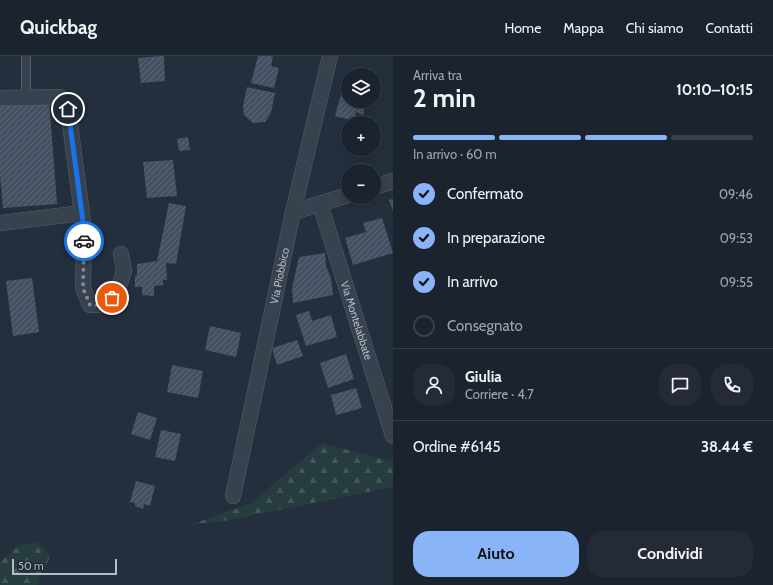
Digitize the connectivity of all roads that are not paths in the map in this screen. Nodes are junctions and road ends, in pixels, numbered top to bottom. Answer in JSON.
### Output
{"nodes":[{"id":1,"x":26,"y":56,"type":"edge"},
{"id":2,"x":330,"y":56,"type":"edge"},
{"id":3,"x":0,"y":98,"type":"edge"},
{"id":4,"x":26,"y":98,"type":"junction"},
{"id":5,"x":393,"y":181,"type":"edge"},
{"id":6,"x":381,"y":185,"type":"edge"},
{"id":7,"x":341,"y":197,"type":"edge"},
{"id":8,"x":320,"y":204,"type":"junction"},
{"id":9,"x":294,"y":212,"type":"junction"},
{"id":10,"x":82,"y":213,"type":"junction"},
{"id":11,"x":0,"y":223,"type":"edge"},
{"id":12,"x":121,"y":254,"type":"dead end"},
{"id":13,"x":393,"y":436,"type":"edge"},
{"id":14,"x":233,"y":496,"type":"dead end"}],
"edges":[{"from":1,"to":4,"type":"lane"},
{"from":2,"to":9,"type":"street","name":"Via Piobbico"},
{"from":3,"to":4,"type":"street"},
{"from":4,"to":10,"type":"street"},
{"from":5,"to":6,"type":"street"},
{"from":7,"to":8,"type":"street"},
{"from":8,"to":9,"type":"street"},
{"from":8,"to":13,"type":"street","name":"Via Montelabbate"},
{"from":9,"to":14,"type":"street","name":"Via Piobbico"},
{"from":10,"to":11,"type":"street"},
{"from":10,"to":12,"type":"street"}]}
